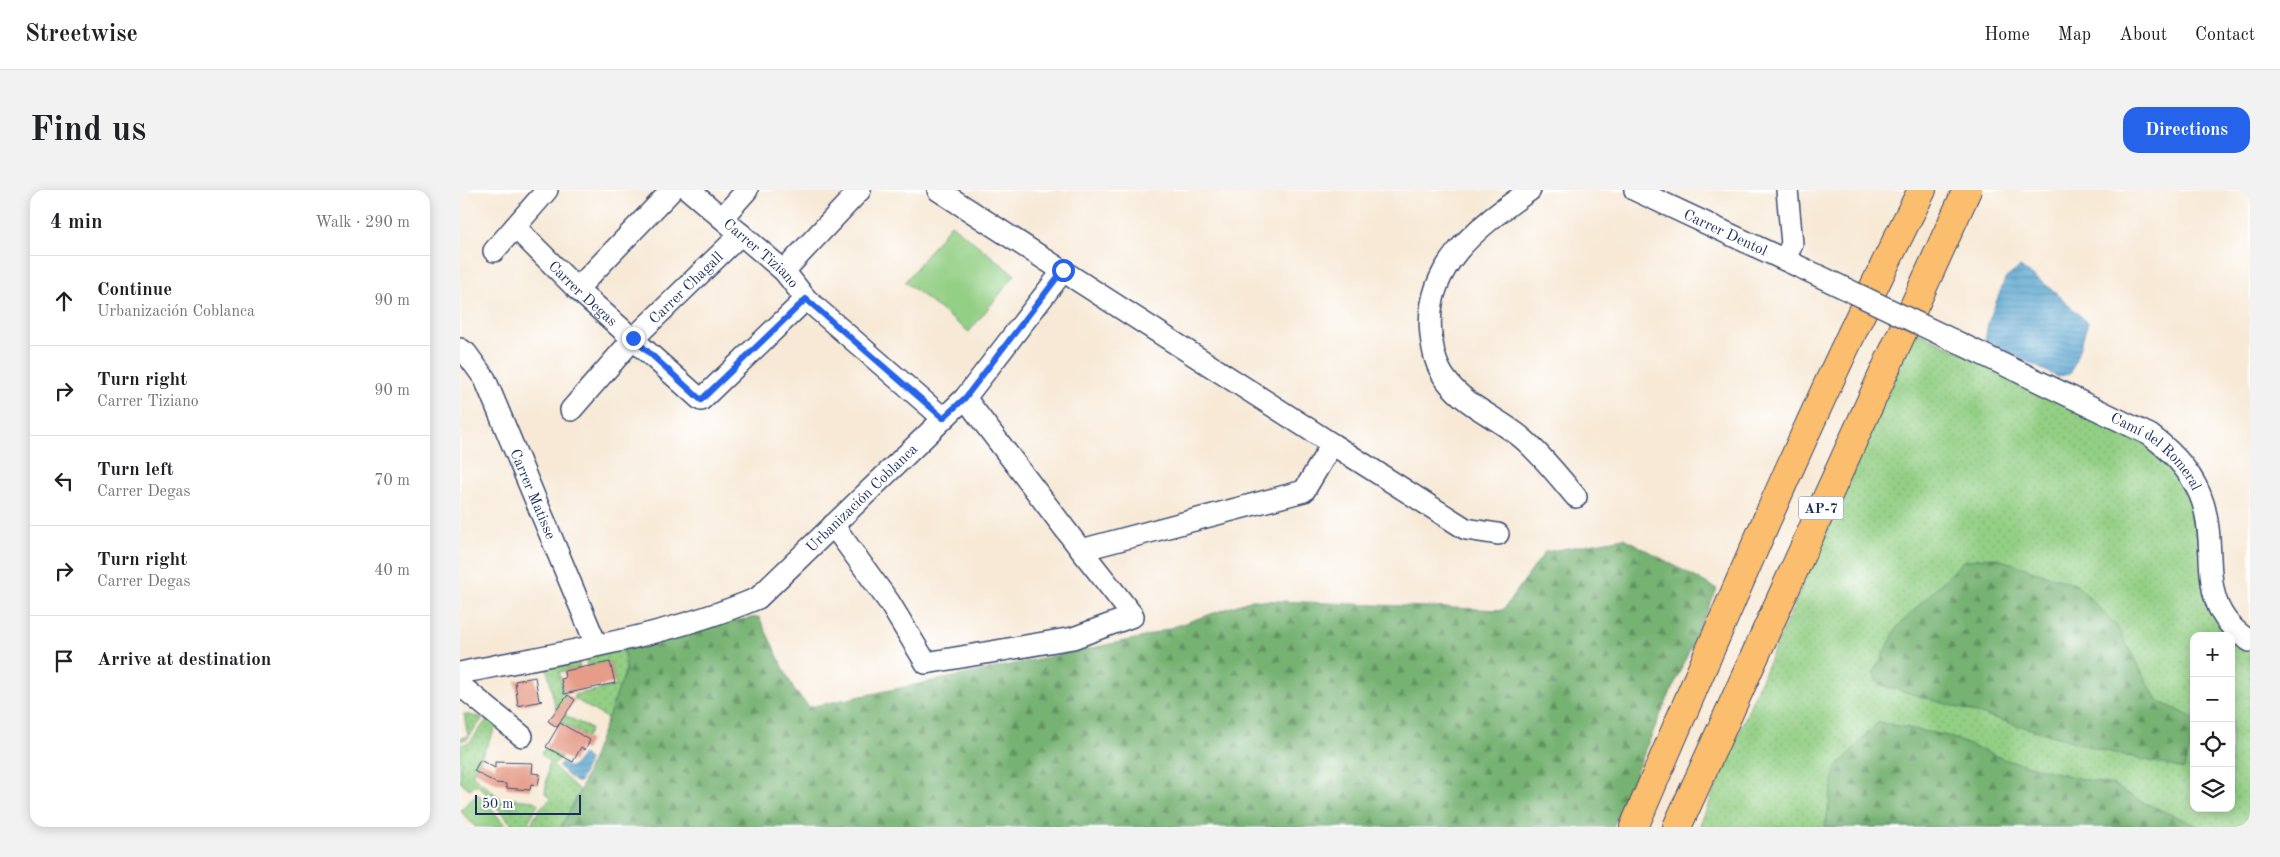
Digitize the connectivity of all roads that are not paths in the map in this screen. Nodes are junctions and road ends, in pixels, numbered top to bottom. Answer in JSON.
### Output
{"nodes":[{"id":1,"x":547,"y":190,"type":"edge"},
{"id":2,"x":672,"y":190,"type":"edge"},
{"id":3,"x":689,"y":190,"type":"edge"},
{"id":4,"x":747,"y":190,"type":"edge"},
{"id":5,"x":860,"y":190,"type":"edge"},
{"id":6,"x":938,"y":190,"type":"edge"},
{"id":7,"x":1530,"y":190,"type":"edge"},
{"id":8,"x":1635,"y":190,"type":"edge"},
{"id":9,"x":1787,"y":190,"type":"edge"},
{"id":10,"x":1922,"y":190,"type":"edge"},
{"id":11,"x":1967,"y":190,"type":"edge"},
{"id":12,"x":722,"y":218,"type":"junction"},
{"id":13,"x":515,"y":227,"type":"junction"},
{"id":14,"x":741,"y":234,"type":"junction"},
{"id":15,"x":494,"y":251,"type":"dead end"},
{"id":16,"x":1785,"y":260,"type":"junction"},
{"id":17,"x":1063,"y":270,"type":"junction"},
{"id":18,"x":784,"y":271,"type":"junction"},
{"id":19,"x":577,"y":289,"type":"junction"},
{"id":20,"x":806,"y":299,"type":"junction"},
{"id":21,"x":633,"y":338,"type":"junction"},
{"id":22,"x":1961,"y":344,"type":"joint"},
{"id":23,"x":460,"y":349,"type":"edge"},
{"id":24,"x":965,"y":398,"type":"junction"},
{"id":25,"x":571,"y":410,"type":"dead end"},
{"id":26,"x":943,"y":418,"type":"junction"},
{"id":27,"x":1332,"y":444,"type":"junction"},
{"id":28,"x":1576,"y":497,"type":"dead end"},
{"id":29,"x":833,"y":526,"type":"junction"},
{"id":30,"x":1498,"y":534,"type":"dead end"},
{"id":31,"x":1082,"y":550,"type":"junction"},
{"id":32,"x":2250,"y":641,"type":"edge"},
{"id":33,"x":596,"y":644,"type":"junction"},
{"id":34,"x":460,"y":673,"type":"edge"},
{"id":35,"x":460,"y":685,"type":"edge"},
{"id":36,"x":522,"y":736,"type":"dead end"},
{"id":37,"x":1634,"y":827,"type":"edge"},
{"id":38,"x":1677,"y":827,"type":"edge"}],
"edges":[{"from":1,"to":13,"type":"street"},
{"from":2,"to":19,"type":"street"},
{"from":3,"to":12,"type":"street","name":"Carrer Tiziano"},
{"from":4,"to":12,"type":"street"},
{"from":5,"to":18,"type":"street"},
{"from":6,"to":17,"type":"street"},
{"from":7,"to":28,"type":"street"},
{"from":8,"to":16,"type":"street","name":"Carrer Dentol"},
{"from":9,"to":16,"type":"street"},
{"from":10,"to":37,"type":"highway","number":"AP-7"},
{"from":11,"to":38,"type":"highway","number":"AP-7"},
{"from":12,"to":14,"type":"street","name":"Carrer Tiziano"},
{"from":13,"to":15,"type":"street"},
{"from":13,"to":19,"type":"street","name":"Carrer Degas"},
{"from":14,"to":18,"type":"street","name":"Carrer Tiziano"},
{"from":14,"to":21,"type":"street","name":"Carrer Chagall"},
{"from":16,"to":22,"type":"street","name":"Carrer Dentol","bridge":true},
{"from":17,"to":24,"type":"street","name":"Urbanización Coblanca"},
{"from":17,"to":27,"type":"street"},
{"from":18,"to":20,"type":"street","name":"Carrer Tiziano"},
{"from":19,"to":21,"type":"street","name":"Carrer Degas"},
{"from":20,"to":21,"type":"street","name":"Carrer Degas"},
{"from":20,"to":26,"type":"street","name":"Carrer Tiziano"},
{"from":21,"to":25,"type":"street","name":"Carrer Chagall"},
{"from":22,"to":32,"type":"street","name":"Camí del Romeral"},
{"from":23,"to":33,"type":"street","name":"Carrer Matisse"},
{"from":24,"to":26,"type":"street","name":"Urbanización Coblanca"},
{"from":24,"to":31,"type":"street"},
{"from":26,"to":29,"type":"street","name":"Urbanización Coblanca"},
{"from":27,"to":30,"type":"street"},
{"from":27,"to":31,"type":"street"},
{"from":29,"to":31,"type":"street"},
{"from":29,"to":33,"type":"street","name":"Urbanización Coblanca"},
{"from":33,"to":34,"type":"street","name":"Urbanización Coblanca"},
{"from":35,"to":36,"type":"street"}]}
